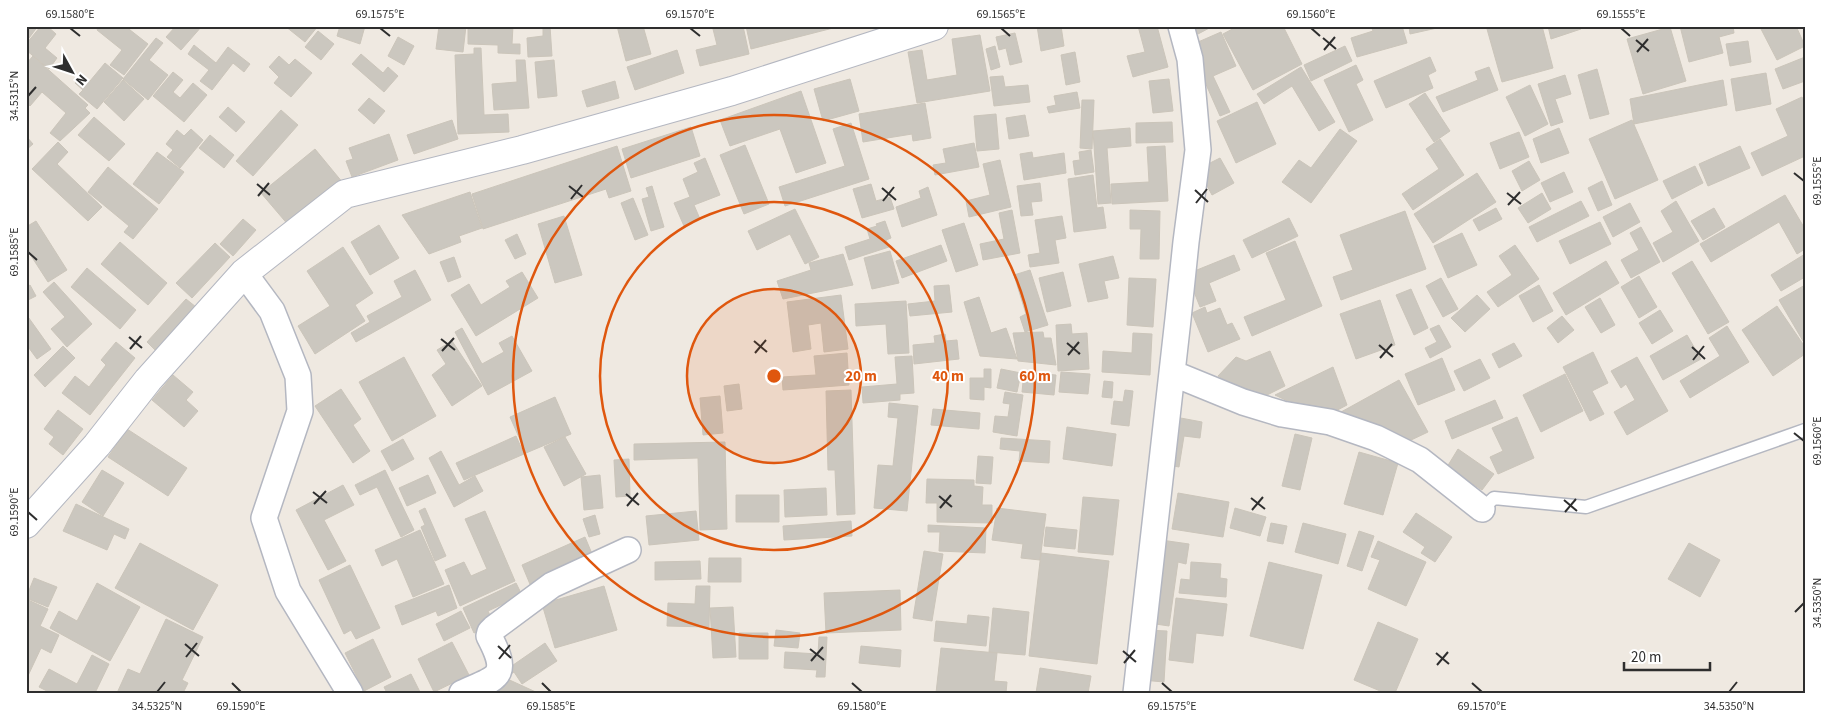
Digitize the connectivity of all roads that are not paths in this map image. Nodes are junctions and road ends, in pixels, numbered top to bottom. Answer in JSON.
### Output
{"nodes":[{"id":1,"x":934,"y":26,"type":"edge"},
{"id":2,"x":1181,"y":26,"type":"edge"},
{"id":3,"x":244,"y":273,"type":"junction"},
{"id":4,"x":1172,"y":373,"type":"junction"},
{"id":5,"x":1805,"y":430,"type":"edge"},
{"id":6,"x":1482,"y":509,"type":"joint"},
{"id":7,"x":26,"y":524,"type":"edge"},
{"id":8,"x":628,"y":550,"type":"dead end"},
{"id":9,"x":350,"y":693,"type":"edge"},
{"id":10,"x":462,"y":693,"type":"edge"},
{"id":11,"x":1136,"y":693,"type":"edge"}],
"edges":[{"from":1,"to":3,"type":"street"},
{"from":2,"to":4,"type":"street"},
{"from":3,"to":7,"type":"street"},
{"from":3,"to":9,"type":"street"},
{"from":4,"to":6,"type":"street"},
{"from":4,"to":11,"type":"street"},
{"from":5,"to":6,"type":"lane"},
{"from":8,"to":10,"type":"street"}]}
